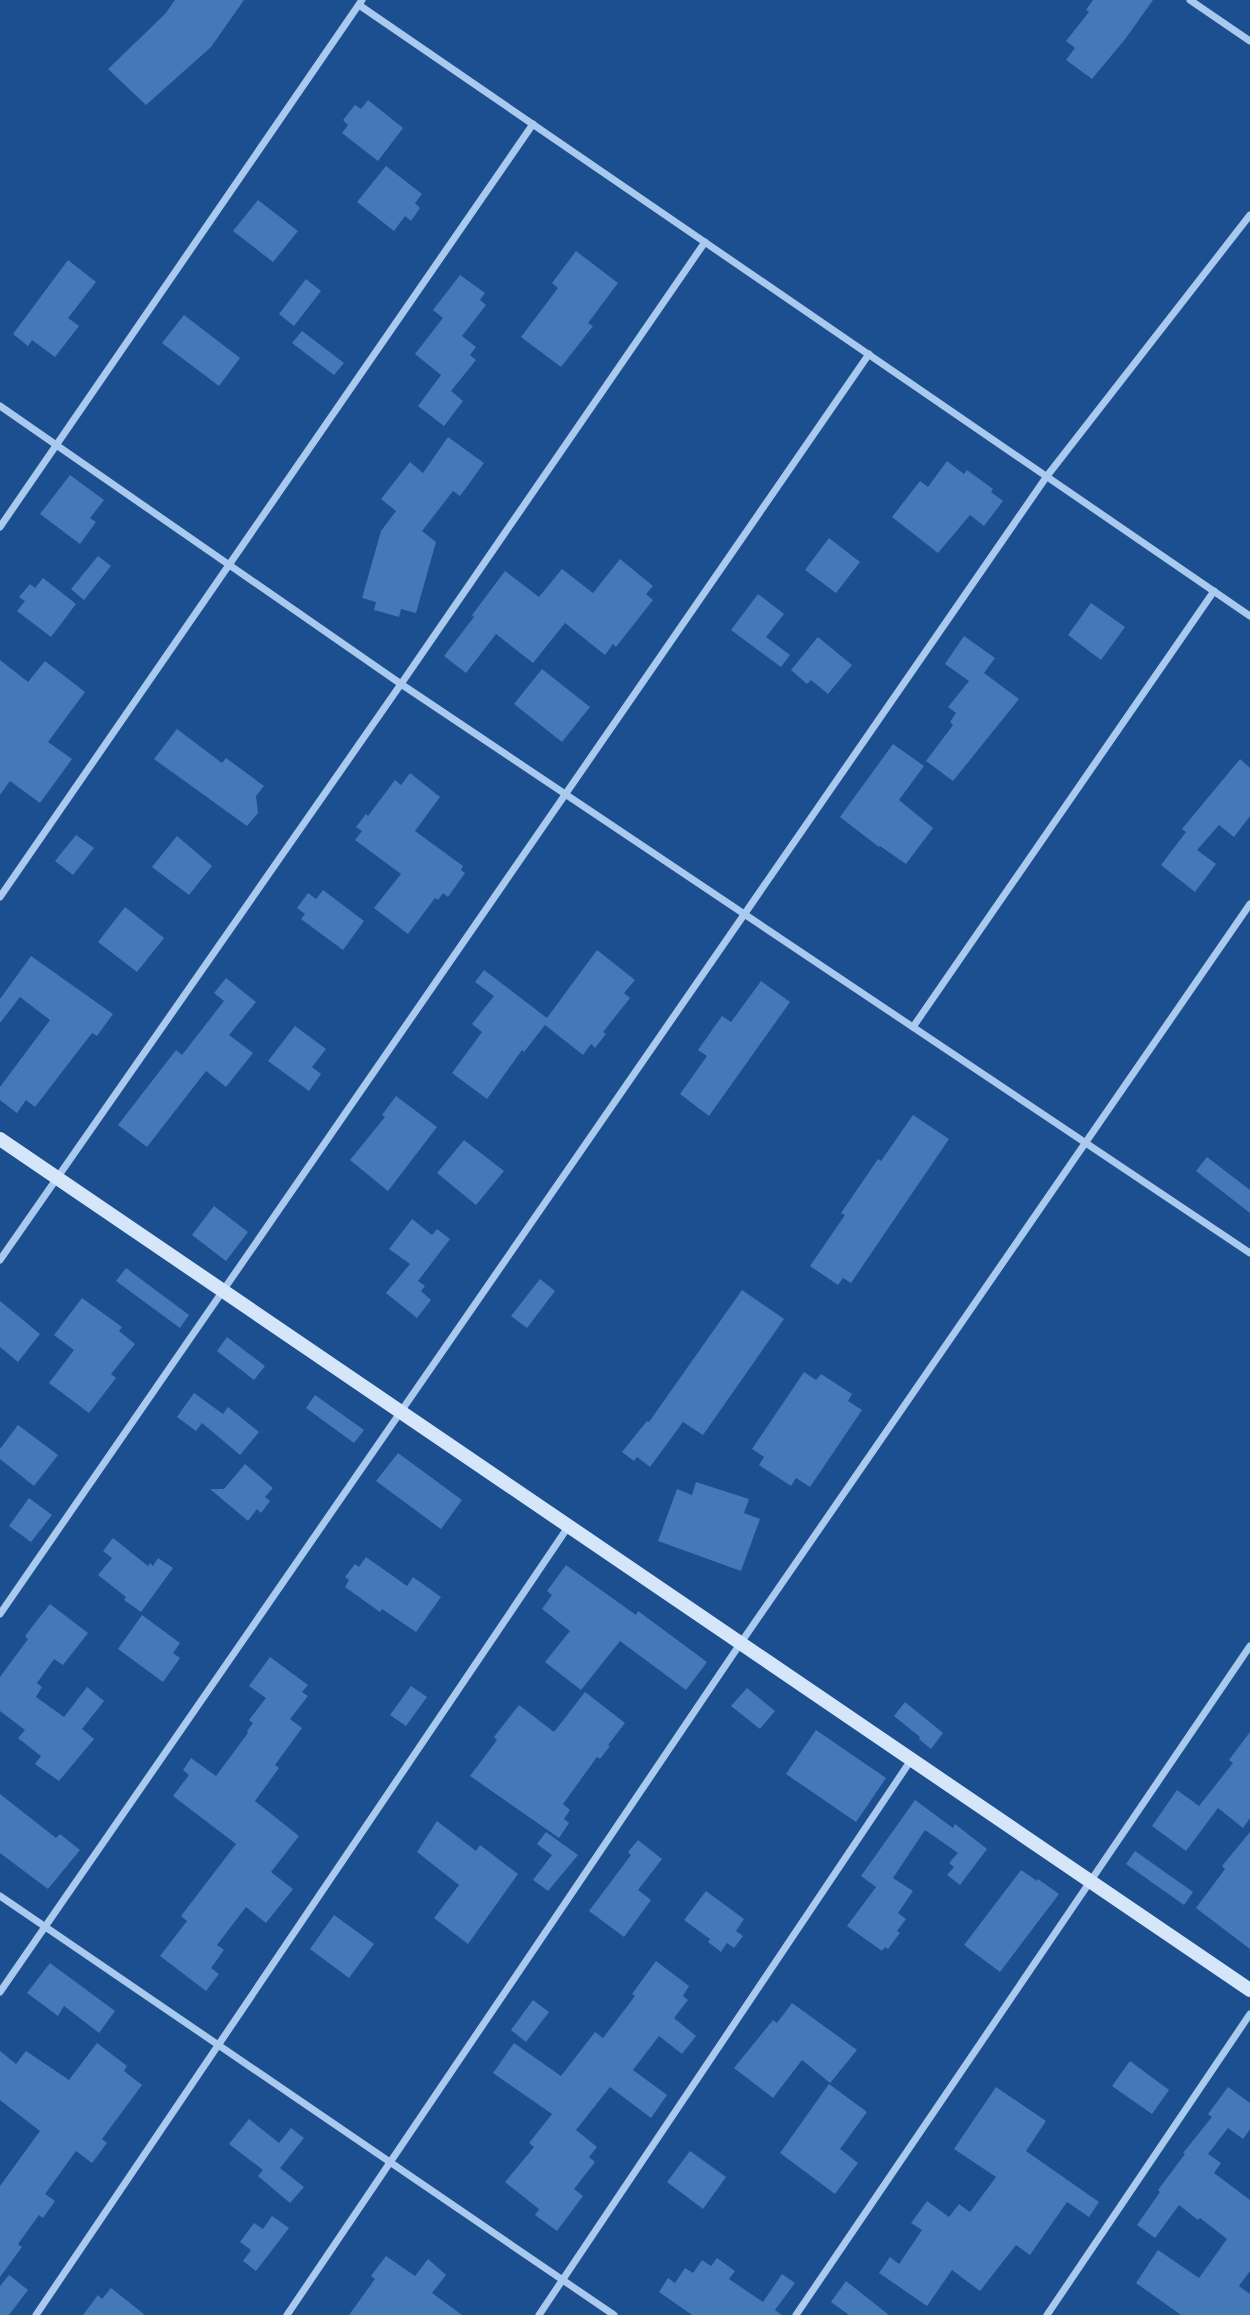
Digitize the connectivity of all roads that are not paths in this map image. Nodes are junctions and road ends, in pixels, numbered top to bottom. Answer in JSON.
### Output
{"nodes":[{"id":1,"x":1190,"y":0,"type":"edge"},
{"id":2,"x":361,"y":2,"type":"edge"},
{"id":3,"x":1250,"y":41,"type":"edge"},
{"id":4,"x":533,"y":124,"type":"junction"},
{"id":5,"x":1250,"y":215,"type":"edge"},
{"id":6,"x":705,"y":242,"type":"junction"},
{"id":7,"x":869,"y":354,"type":"junction"},
{"id":8,"x":0,"y":406,"type":"edge"},
{"id":9,"x":56,"y":445,"type":"junction"},
{"id":10,"x":1047,"y":477,"type":"junction"},
{"id":11,"x":0,"y":527,"type":"edge"},
{"id":12,"x":229,"y":565,"type":"junction"},
{"id":13,"x":1214,"y":591,"type":"junction"},
{"id":14,"x":1250,"y":616,"type":"edge"},
{"id":15,"x":401,"y":684,"type":"junction"},
{"id":16,"x":565,"y":794,"type":"junction"},
{"id":17,"x":0,"y":897,"type":"edge"},
{"id":18,"x":1250,"y":904,"type":"edge"},
{"id":19,"x":743,"y":914,"type":"junction"},
{"id":20,"x":913,"y":1027,"type":"junction"},
{"id":21,"x":0,"y":1139,"type":"edge"},
{"id":22,"x":1085,"y":1142,"type":"junction"},
{"id":23,"x":57,"y":1178,"type":"junction"},
{"id":24,"x":1250,"y":1253,"type":"edge"},
{"id":25,"x":0,"y":1260,"type":"edge"},
{"id":26,"x":223,"y":1291,"type":"junction"},
{"id":27,"x":400,"y":1412,"type":"junction"},
{"id":28,"x":568,"y":1527,"type":"junction"},
{"id":29,"x":0,"y":1614,"type":"edge"},
{"id":30,"x":740,"y":1644,"type":"junction"},
{"id":31,"x":1250,"y":1646,"type":"edge"},
{"id":32,"x":911,"y":1760,"type":"junction"},
{"id":33,"x":1090,"y":1881,"type":"junction"},
{"id":34,"x":0,"y":1896,"type":"edge"},
{"id":35,"x":45,"y":1927,"type":"junction"},
{"id":36,"x":1250,"y":1990,"type":"edge"},
{"id":37,"x":0,"y":1992,"type":"edge"},
{"id":38,"x":1250,"y":2014,"type":"edge"},
{"id":39,"x":218,"y":2045,"type":"junction"},
{"id":40,"x":390,"y":2162,"type":"junction"},
{"id":41,"x":562,"y":2280,"type":"junction"},
{"id":42,"x":36,"y":2315,"type":"edge"},
{"id":43,"x":287,"y":2315,"type":"edge"},
{"id":44,"x":539,"y":2315,"type":"edge"},
{"id":45,"x":614,"y":2315,"type":"edge"},
{"id":46,"x":796,"y":2315,"type":"edge"},
{"id":47,"x":1047,"y":2315,"type":"edge"}],
"edges":[{"from":1,"to":3,"type":"street"},
{"from":2,"to":4,"type":"street"},
{"from":2,"to":9,"type":"street"},
{"from":4,"to":6,"type":"street"},
{"from":4,"to":12,"type":"street"},
{"from":5,"to":10,"type":"street"},
{"from":6,"to":7,"type":"street"},
{"from":6,"to":15,"type":"street"},
{"from":7,"to":10,"type":"street"},
{"from":7,"to":16,"type":"street"},
{"from":8,"to":9,"type":"street"},
{"from":9,"to":11,"type":"street"},
{"from":9,"to":12,"type":"street"},
{"from":10,"to":13,"type":"street"},
{"from":10,"to":19,"type":"street"},
{"from":12,"to":15,"type":"street"},
{"from":12,"to":17,"type":"street"},
{"from":13,"to":14,"type":"street"},
{"from":13,"to":20,"type":"street"},
{"from":15,"to":16,"type":"street"},
{"from":15,"to":23,"type":"street"},
{"from":16,"to":19,"type":"street"},
{"from":16,"to":26,"type":"street"},
{"from":18,"to":22,"type":"street"},
{"from":19,"to":20,"type":"street"},
{"from":19,"to":27,"type":"street"},
{"from":20,"to":22,"type":"street"},
{"from":21,"to":23,"type":"main road"},
{"from":22,"to":24,"type":"street"},
{"from":22,"to":30,"type":"street"},
{"from":23,"to":25,"type":"street"},
{"from":23,"to":26,"type":"main road"},
{"from":26,"to":27,"type":"main road"},
{"from":26,"to":29,"type":"street"},
{"from":27,"to":28,"type":"main road"},
{"from":27,"to":35,"type":"street"},
{"from":28,"to":30,"type":"main road"},
{"from":28,"to":39,"type":"street"},
{"from":30,"to":32,"type":"main road"},
{"from":30,"to":40,"type":"street"},
{"from":31,"to":33,"type":"street"},
{"from":32,"to":33,"type":"main road"},
{"from":32,"to":41,"type":"street"},
{"from":33,"to":36,"type":"main road"},
{"from":33,"to":46,"type":"street"},
{"from":34,"to":35,"type":"street"},
{"from":35,"to":37,"type":"street"},
{"from":35,"to":39,"type":"street"},
{"from":38,"to":47,"type":"street"},
{"from":39,"to":40,"type":"street"},
{"from":39,"to":42,"type":"street"},
{"from":40,"to":41,"type":"street"},
{"from":40,"to":43,"type":"street"},
{"from":41,"to":44,"type":"street"},
{"from":41,"to":45,"type":"street"}]}
